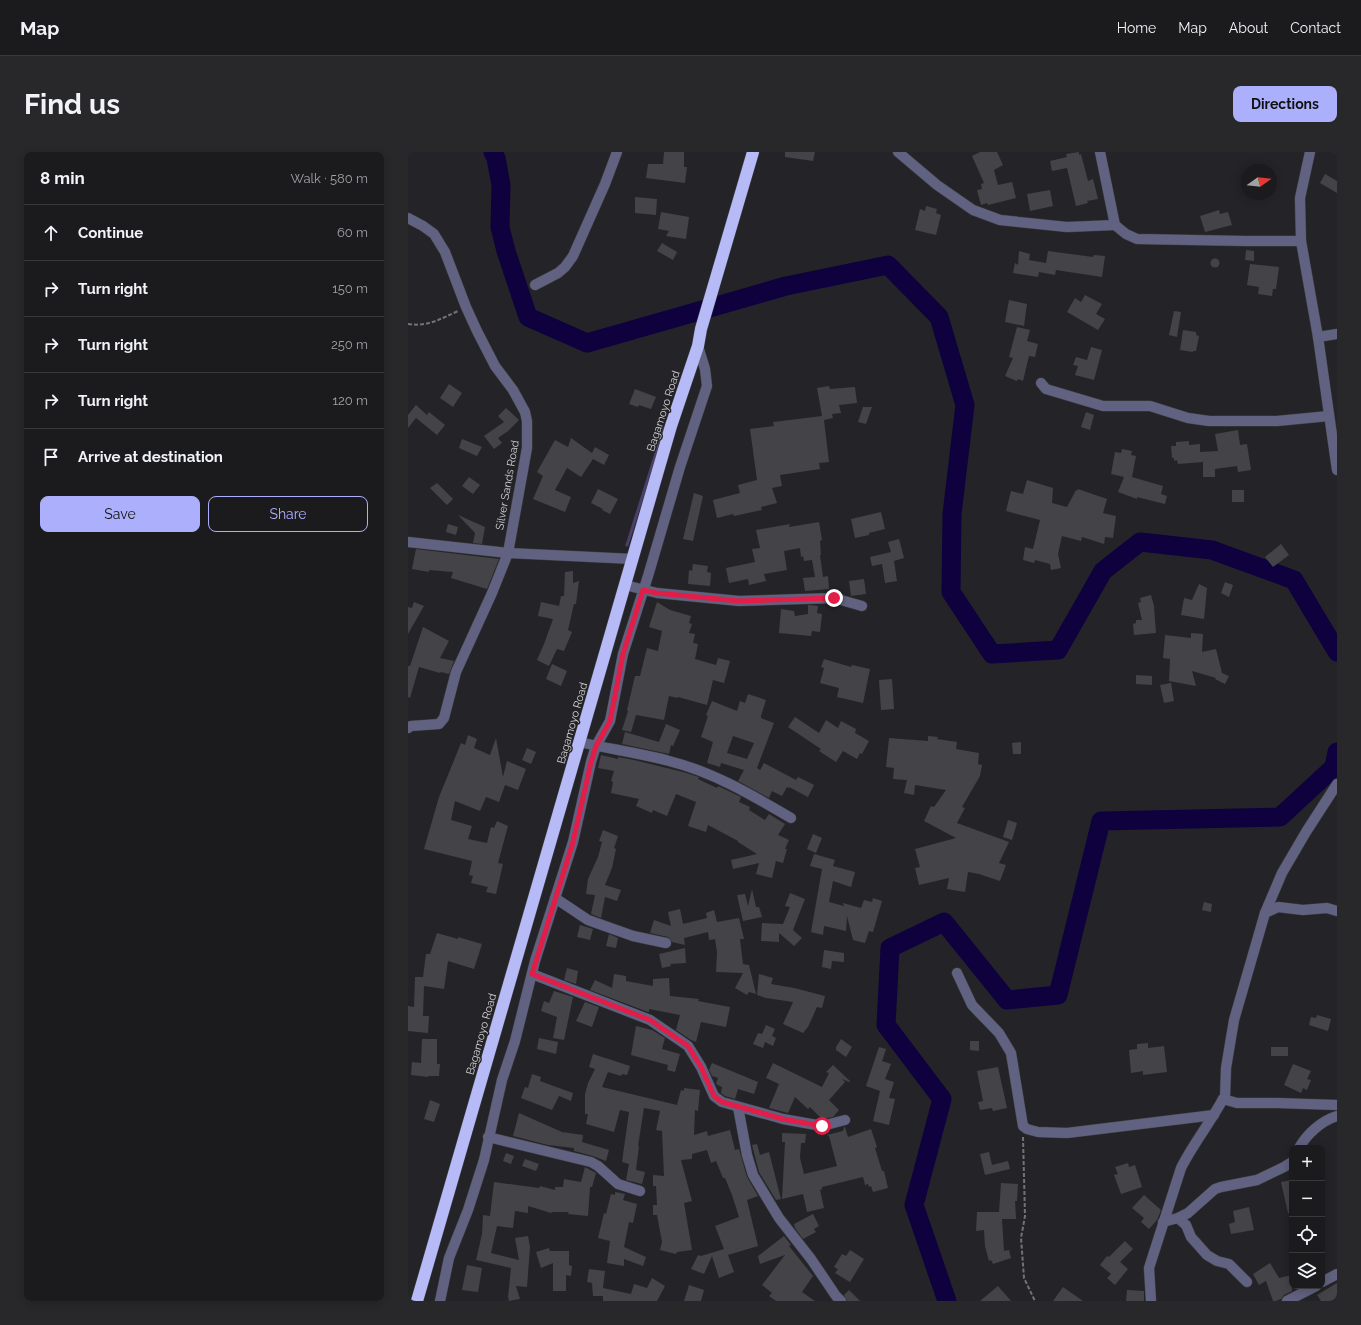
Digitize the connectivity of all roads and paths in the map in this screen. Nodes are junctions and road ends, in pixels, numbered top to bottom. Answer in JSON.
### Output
{"nodes":[{"id":1,"x":617,"y":152,"type":"edge"},
{"id":2,"x":753,"y":152,"type":"edge"},
{"id":3,"x":898,"y":152,"type":"edge"},
{"id":4,"x":1100,"y":152,"type":"edge"},
{"id":5,"x":1310,"y":152,"type":"edge"},
{"id":6,"x":408,"y":218,"type":"edge"},
{"id":7,"x":1115,"y":225,"type":"junction"},
{"id":8,"x":1301,"y":241,"type":"junction"},
{"id":9,"x":535,"y":285,"type":"dead end"},
{"id":10,"x":466,"y":307,"type":"junction"},
{"id":11,"x":408,"y":324,"type":"edge"},
{"id":12,"x":1337,"y":334,"type":"edge"},
{"id":13,"x":1318,"y":337,"type":"junction"},
{"id":14,"x":698,"y":346,"type":"junction"},
{"id":15,"x":1041,"y":383,"type":"dead end"},
{"id":16,"x":1329,"y":416,"type":"junction"},
{"id":17,"x":1337,"y":470,"type":"edge"},
{"id":18,"x":408,"y":542,"type":"edge"},
{"id":19,"x":508,"y":553,"type":"junction"},
{"id":20,"x":633,"y":559,"type":"junction"},
{"id":21,"x":625,"y":585,"type":"junction"},
{"id":22,"x":643,"y":590,"type":"junction"},
{"id":23,"x":862,"y":606,"type":"dead end"},
{"id":24,"x":408,"y":728,"type":"edge"},
{"id":25,"x":579,"y":742,"type":"junction"},
{"id":26,"x":596,"y":746,"type":"junction"},
{"id":27,"x":1337,"y":784,"type":"edge"},
{"id":28,"x":791,"y":818,"type":"dead end"},
{"id":29,"x":555,"y":898,"type":"junction"},
{"id":30,"x":1337,"y":911,"type":"edge"},
{"id":31,"x":1265,"y":913,"type":"junction"},
{"id":32,"x":666,"y":943,"type":"dead end"},
{"id":33,"x":956,"y":972,"type":"dead end"},
{"id":34,"x":532,"y":974,"type":"junction"},
{"id":35,"x":1223,"y":1099,"type":"junction"},
{"id":36,"x":1337,"y":1106,"type":"edge"},
{"id":37,"x":738,"y":1107,"type":"junction"},
{"id":38,"x":1214,"y":1115,"type":"junction"},
{"id":39,"x":1337,"y":1116,"type":"edge"},
{"id":40,"x":844,"y":1120,"type":"dead end"},
{"id":41,"x":1023,"y":1126,"type":"junction"},
{"id":42,"x":488,"y":1137,"type":"junction"},
{"id":43,"x":1301,"y":1145,"type":"edge"},
{"id":44,"x":1289,"y":1164,"type":"edge"},
{"id":45,"x":640,"y":1191,"type":"dead end"},
{"id":46,"x":1178,"y":1218,"type":"junction"},
{"id":47,"x":1164,"y":1222,"type":"junction"},
{"id":48,"x":1337,"y":1274,"type":"edge"},
{"id":49,"x":1325,"y":1280,"type":"edge"},
{"id":50,"x":1247,"y":1282,"type":"dead end"},
{"id":51,"x":1310,"y":1289,"type":"edge"},
{"id":52,"x":417,"y":1301,"type":"edge"},
{"id":53,"x":440,"y":1301,"type":"edge"},
{"id":54,"x":841,"y":1301,"type":"edge"},
{"id":55,"x":1035,"y":1301,"type":"edge"},
{"id":56,"x":1151,"y":1301,"type":"edge"},
{"id":57,"x":1287,"y":1301,"type":"edge"}],
"edges":[{"from":1,"to":9,"type":"street"},
{"from":2,"to":14,"type":"highway","name":"Bagamoyo Road"},
{"from":3,"to":7,"type":"street"},
{"from":4,"to":7,"type":"street"},
{"from":5,"to":8,"type":"street"},
{"from":6,"to":10,"type":"street","name":"Silver Sands Road"},
{"from":7,"to":8,"type":"street"},
{"from":8,"to":13,"type":"street"},
{"from":10,"to":11,"type":"path"},
{"from":10,"to":19,"type":"street","name":"Silver Sands Road"},
{"from":12,"to":13,"type":"street"},
{"from":13,"to":16,"type":"street"},
{"from":14,"to":20,"type":"highway","name":"Bagamoyo Road"},
{"from":14,"to":22,"type":"street"},
{"from":15,"to":16,"type":"street"},
{"from":16,"to":17,"type":"street"},
{"from":18,"to":19,"type":"street"},
{"from":19,"to":20,"type":"street"},
{"from":19,"to":24,"type":"street","name":"Silver Sands Road"},
{"from":20,"to":21,"type":"highway","name":"Bagamoyo Road"},
{"from":21,"to":22,"type":"street"},
{"from":21,"to":25,"type":"highway","name":"Bagamoyo Road"},
{"from":22,"to":23,"type":"street"},
{"from":22,"to":26,"type":"street"},
{"from":25,"to":26,"type":"street"},
{"from":25,"to":52,"type":"highway","name":"Bagamoyo Road"},
{"from":26,"to":28,"type":"street"},
{"from":26,"to":29,"type":"street"},
{"from":27,"to":31,"type":"street"},
{"from":29,"to":32,"type":"street"},
{"from":29,"to":34,"type":"street"},
{"from":30,"to":31,"type":"street"},
{"from":31,"to":35,"type":"street"},
{"from":33,"to":41,"type":"street"},
{"from":34,"to":37,"type":"street"},
{"from":34,"to":42,"type":"street"},
{"from":35,"to":36,"type":"street"},
{"from":35,"to":38,"type":"street"},
{"from":37,"to":40,"type":"street"},
{"from":37,"to":54,"type":"street"},
{"from":38,"to":41,"type":"street"},
{"from":38,"to":47,"type":"street"},
{"from":39,"to":43,"type":"street"},
{"from":41,"to":55,"type":"path"},
{"from":42,"to":45,"type":"street"},
{"from":42,"to":53,"type":"street"},
{"from":44,"to":46,"type":"street"},
{"from":46,"to":47,"type":"street"},
{"from":46,"to":50,"type":"street"},
{"from":47,"to":56,"type":"street"},
{"from":48,"to":49,"type":"street"},
{"from":51,"to":57,"type":"street"}]}
